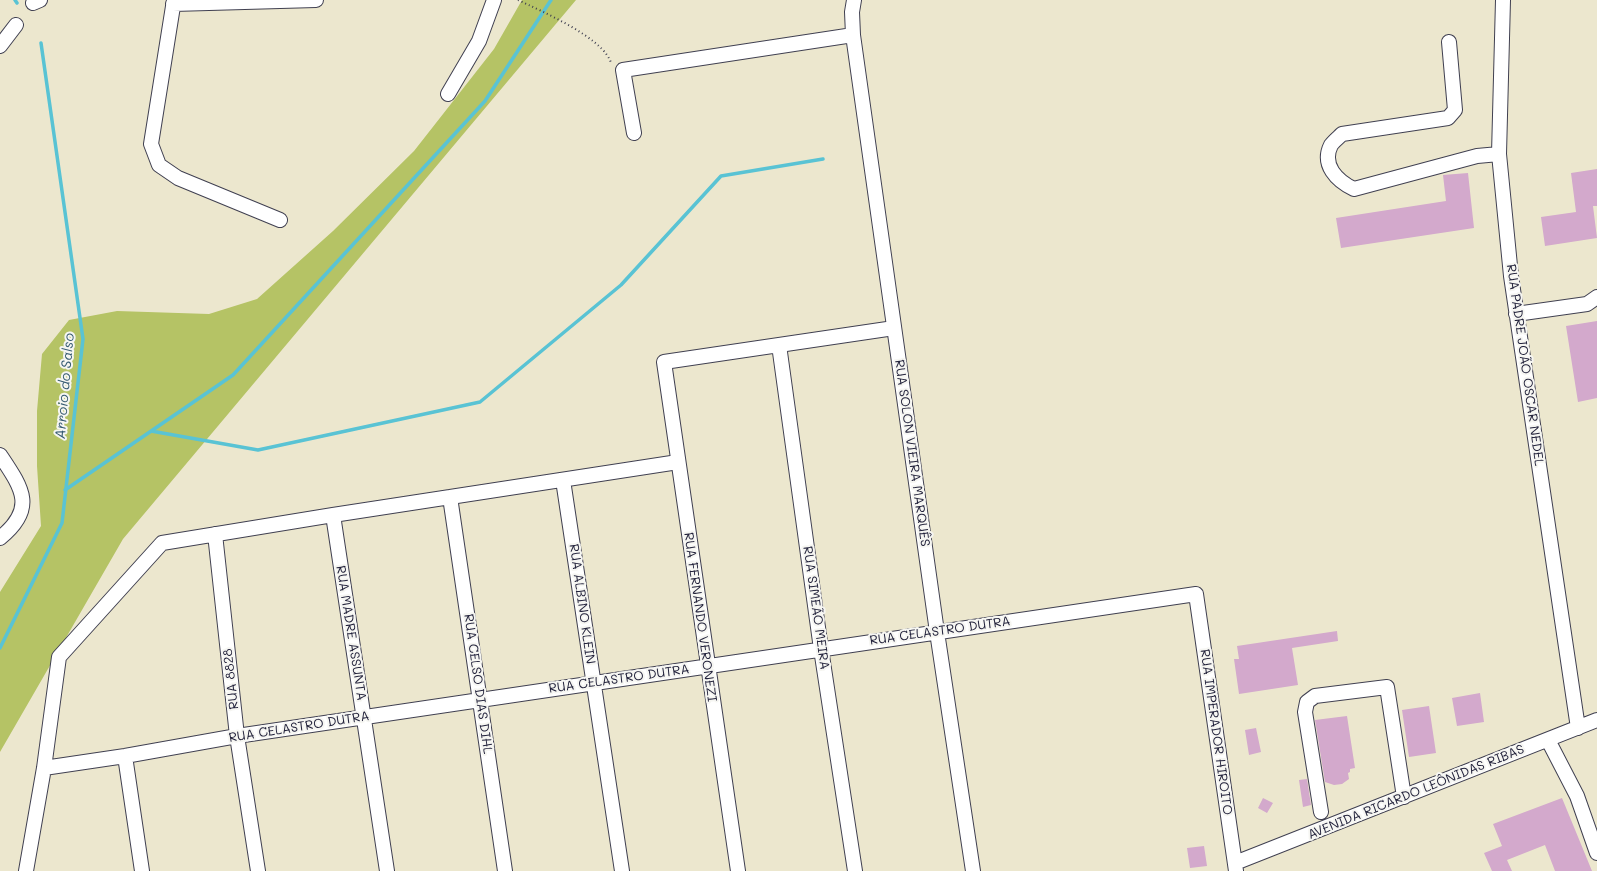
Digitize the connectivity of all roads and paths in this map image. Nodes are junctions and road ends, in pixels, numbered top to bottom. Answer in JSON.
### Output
{"nodes":[{"id":1,"x":316,"y":0,"type":"edge"},
{"id":2,"x":494,"y":0,"type":"edge"},
{"id":3,"x":518,"y":0,"type":"edge"},
{"id":4,"x":854,"y":0,"type":"edge"},
{"id":5,"x":1502,"y":0,"type":"edge"},
{"id":6,"x":174,"y":2,"type":"edge"},
{"id":7,"x":16,"y":25,"type":"dead end"},
{"id":8,"x":853,"y":35,"type":"junction"},
{"id":9,"x":1449,"y":42,"type":"dead end"},
{"id":10,"x":0,"y":46,"type":"edge"},
{"id":11,"x":612,"y":66,"type":"dead end"},
{"id":12,"x":448,"y":94,"type":"dead end"},
{"id":13,"x":634,"y":133,"type":"dead end"},
{"id":14,"x":1499,"y":154,"type":"junction"},
{"id":15,"x":280,"y":220,"type":"dead end"},
{"id":16,"x":1597,"y":297,"type":"edge"},
{"id":17,"x":1516,"y":314,"type":"junction"},
{"id":18,"x":894,"y":328,"type":"junction"},
{"id":19,"x":779,"y":345,"type":"junction"},
{"id":20,"x":0,"y":455,"type":"edge"},
{"id":21,"x":678,"y":462,"type":"junction"},
{"id":22,"x":563,"y":480,"type":"junction"},
{"id":23,"x":450,"y":497,"type":"junction"},
{"id":24,"x":333,"y":514,"type":"junction"},
{"id":25,"x":215,"y":534,"type":"junction"},
{"id":26,"x":0,"y":538,"type":"edge"},
{"id":27,"x":1196,"y":594,"type":"joint"},
{"id":28,"x":937,"y":632,"type":"junction"},
{"id":29,"x":821,"y":649,"type":"junction"},
{"id":30,"x":707,"y":666,"type":"junction"},
{"id":31,"x":593,"y":683,"type":"junction"},
{"id":32,"x":480,"y":699,"type":"junction"},
{"id":33,"x":364,"y":717,"type":"junction"},
{"id":34,"x":1597,"y":720,"type":"edge"},
{"id":35,"x":1578,"y":728,"type":"junction"},
{"id":36,"x":238,"y":736,"type":"junction"},
{"id":37,"x":1548,"y":740,"type":"junction"},
{"id":38,"x":125,"y":756,"type":"junction"},
{"id":39,"x":44,"y":768,"type":"junction"},
{"id":40,"x":1404,"y":797,"type":"junction"},
{"id":41,"x":1321,"y":812,"type":"dead end"},
{"id":42,"x":1597,"y":853,"type":"edge"},
{"id":43,"x":1236,"y":867,"type":"edge"},
{"id":44,"x":26,"y":871,"type":"edge"},
{"id":45,"x":142,"y":871,"type":"edge"},
{"id":46,"x":258,"y":871,"type":"edge"},
{"id":47,"x":387,"y":871,"type":"edge"},
{"id":48,"x":505,"y":871,"type":"edge"},
{"id":49,"x":622,"y":871,"type":"edge"},
{"id":50,"x":738,"y":871,"type":"edge"},
{"id":51,"x":855,"y":871,"type":"edge"},
{"id":52,"x":973,"y":871,"type":"edge"}],
"edges":[{"from":1,"to":6,"type":"street"},
{"from":2,"to":12,"type":"street"},
{"from":3,"to":11,"type":"path"},
{"from":4,"to":8,"type":"street","name":"RUA SOLON VIEIRA MARQUÊS"},
{"from":5,"to":14,"type":"street","name":"RUA PADRE JOÃO OSCAR NEDEL"},
{"from":6,"to":15,"type":"street"},
{"from":7,"to":10,"type":"street"},
{"from":8,"to":13,"type":"street"},
{"from":8,"to":18,"type":"street","name":"RUA SOLON VIEIRA MARQUÊS"},
{"from":9,"to":14,"type":"street"},
{"from":14,"to":17,"type":"street","name":"RUA PADRE JOÃO OSCAR NEDEL"},
{"from":16,"to":17,"type":"street"},
{"from":17,"to":35,"type":"street","name":"RUA PADRE JOÃO OSCAR NEDEL"},
{"from":18,"to":19,"type":"street"},
{"from":18,"to":28,"type":"street","name":"RUA SOLON VIEIRA MARQUÊS"},
{"from":19,"to":21,"type":"street","name":"RUA FERNANDO VERONEZI"},
{"from":19,"to":29,"type":"street","name":"RUA SIMEÃO MEIRA"},
{"from":20,"to":26,"type":"street"},
{"from":21,"to":22,"type":"street"},
{"from":21,"to":30,"type":"street","name":"RUA FERNANDO VERONEZI"},
{"from":22,"to":23,"type":"street"},
{"from":22,"to":31,"type":"street","name":"RUA ALBINO KLEIN"},
{"from":23,"to":24,"type":"street"},
{"from":23,"to":32,"type":"street","name":"RUA CELSO DIAS DIHL"},
{"from":24,"to":25,"type":"street"},
{"from":24,"to":33,"type":"street","name":"RUA MADRE ASSUNTA"},
{"from":25,"to":36,"type":"street","name":"RUA 8828"},
{"from":25,"to":39,"type":"street"},
{"from":27,"to":28,"type":"street","name":"RUA CELASTRO DUTRA"},
{"from":27,"to":43,"type":"street","name":"RUA IMPERADOR HIROITO"},
{"from":28,"to":29,"type":"street","name":"RUA CELASTRO DUTRA"},
{"from":28,"to":52,"type":"street","name":"RUA SOLON VIEIRA MARQUÊS"},
{"from":29,"to":30,"type":"street","name":"RUA CELASTRO DUTRA"},
{"from":29,"to":51,"type":"street","name":"RUA SIMEÃO MEIRA"},
{"from":30,"to":31,"type":"street","name":"RUA CELASTRO DUTRA"},
{"from":30,"to":50,"type":"street","name":"RUA FERNANDO VERONEZI"},
{"from":31,"to":32,"type":"street","name":"RUA CELASTRO DUTRA"},
{"from":31,"to":49,"type":"street","name":"RUA ALBINO KLEIN"},
{"from":32,"to":33,"type":"street","name":"RUA CELASTRO DUTRA"},
{"from":32,"to":48,"type":"street","name":"RUA CELSO DIAS DIHL"},
{"from":33,"to":36,"type":"street","name":"RUA CELASTRO DUTRA"},
{"from":33,"to":47,"type":"street","name":"RUA MADRE ASSUNTA"},
{"from":34,"to":35,"type":"street","name":"AVENIDA RICARDO LEÔNIDAS RIBAS"},
{"from":35,"to":37,"type":"street","name":"AVENIDA RICARDO LEÔNIDAS RIBAS"},
{"from":36,"to":38,"type":"street","name":"RUA CELASTRO DUTRA"},
{"from":36,"to":46,"type":"street","name":"RUA 8828"},
{"from":37,"to":40,"type":"street","name":"AVENIDA RICARDO LEÔNIDAS RIBAS"},
{"from":37,"to":42,"type":"street"},
{"from":38,"to":39,"type":"street","name":"RUA CELASTRO DUTRA"},
{"from":38,"to":45,"type":"street"},
{"from":39,"to":44,"type":"street"},
{"from":40,"to":41,"type":"street"},
{"from":40,"to":43,"type":"street","name":"AVENIDA RICARDO LEÔNIDAS RIBAS"}]}
